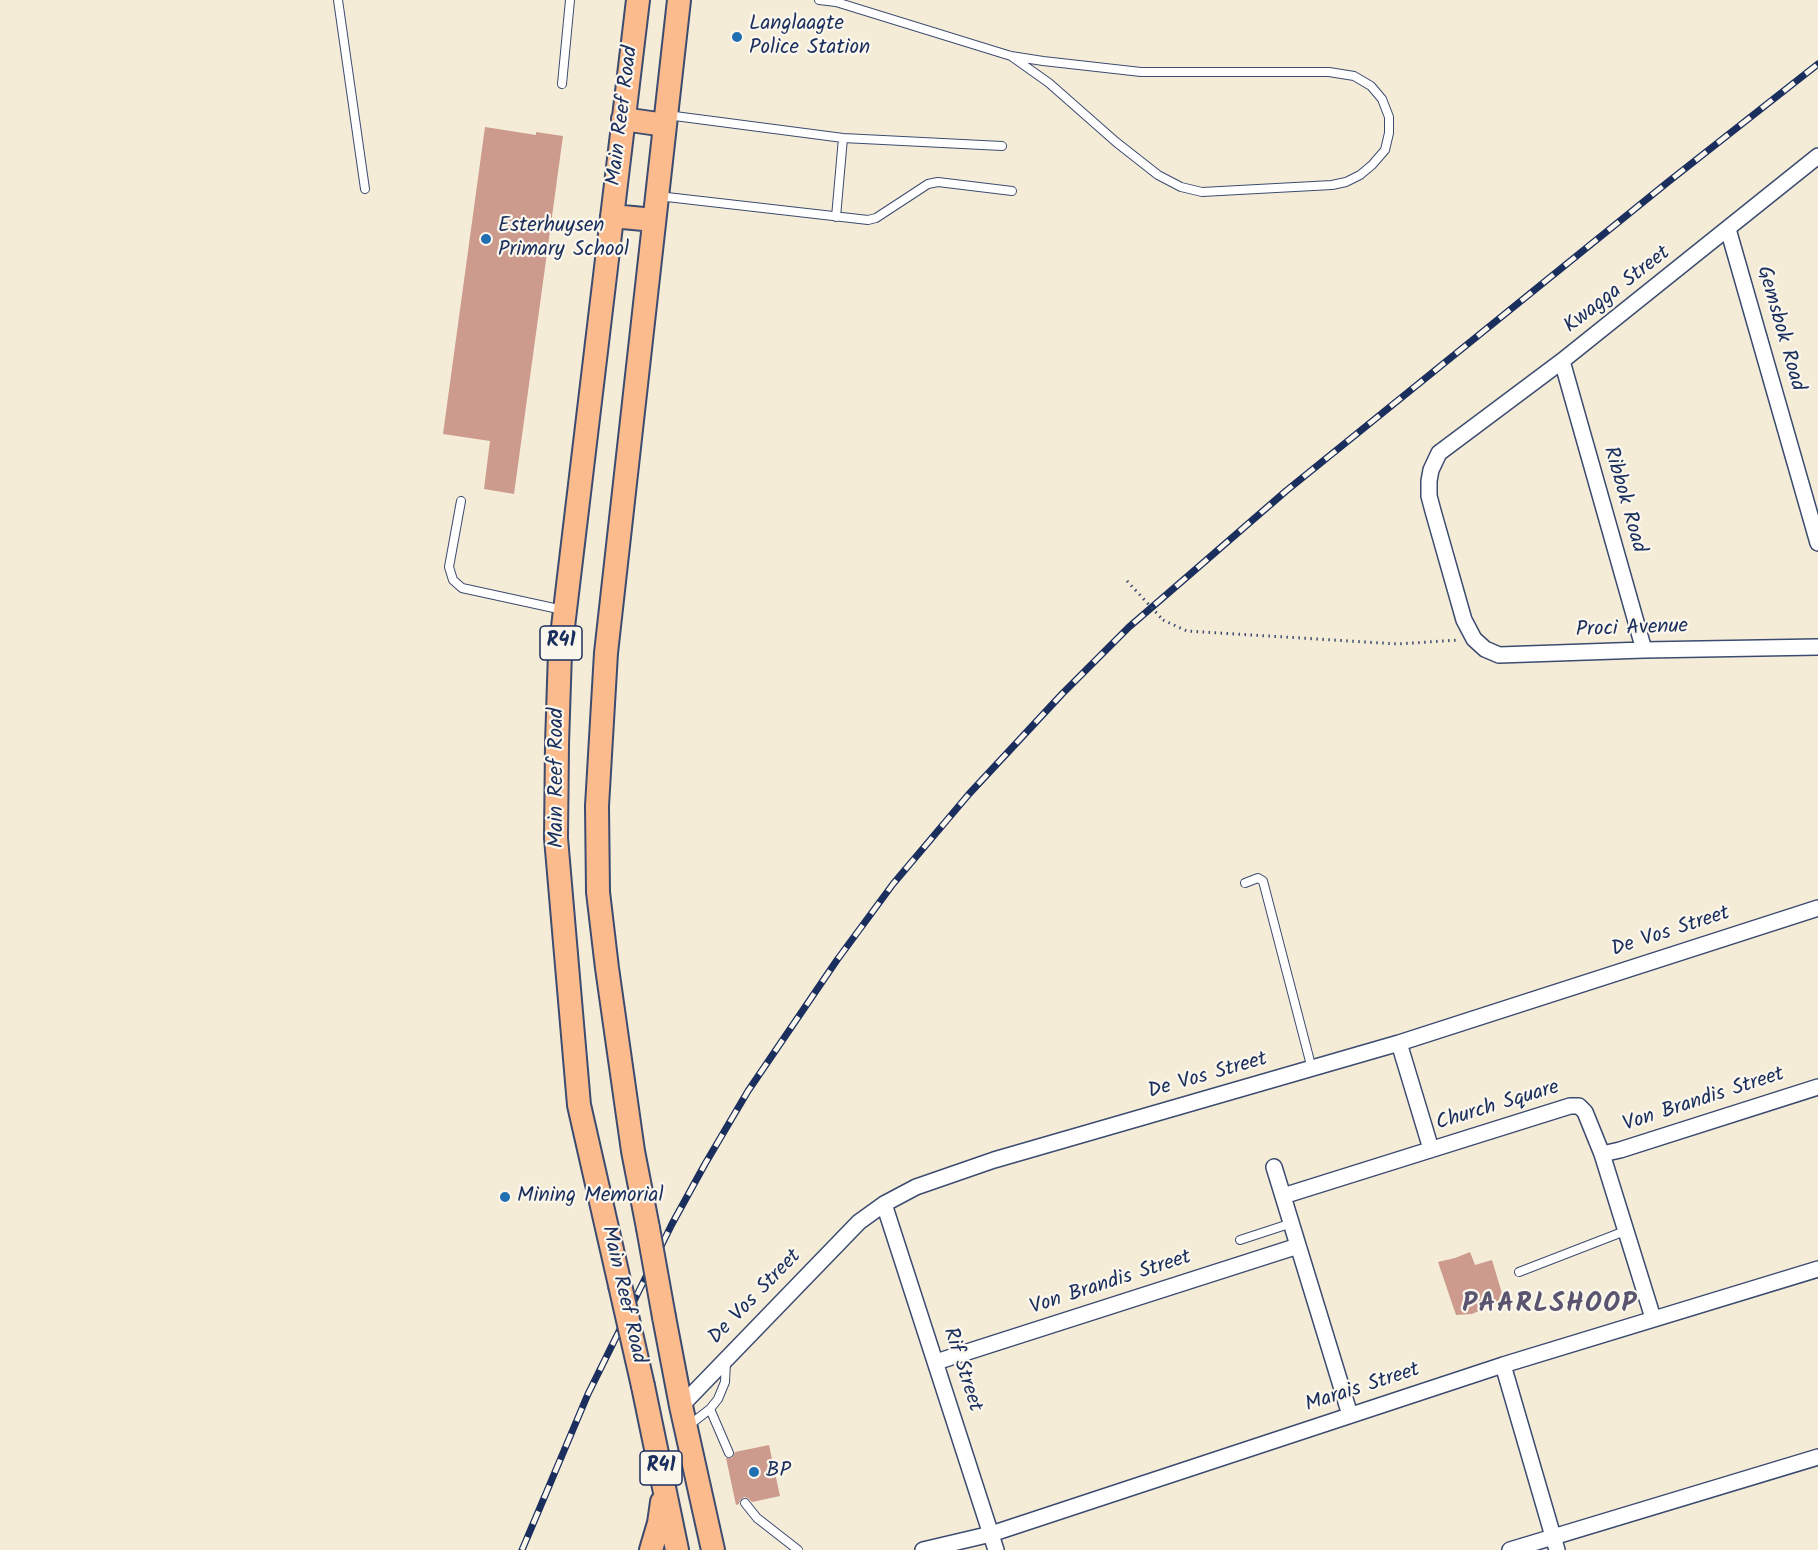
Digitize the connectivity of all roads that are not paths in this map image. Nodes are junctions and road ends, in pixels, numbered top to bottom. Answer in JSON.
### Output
{"nodes":[{"id":1,"x":338,"y":0,"type":"edge"},
{"id":2,"x":570,"y":0,"type":"edge"},
{"id":3,"x":638,"y":0,"type":"edge"},
{"id":4,"x":679,"y":0,"type":"edge"},
{"id":5,"x":819,"y":0,"type":"edge"},
{"id":6,"x":1011,"y":56,"type":"junction"},
{"id":7,"x":562,"y":84,"type":"dead end"},
{"id":8,"x":624,"y":119,"type":"junction"},
{"id":9,"x":665,"y":120,"type":"junction"},
{"id":10,"x":843,"y":138,"type":"junction"},
{"id":11,"x":1002,"y":146,"type":"dead end"},
{"id":12,"x":1818,"y":156,"type":"edge"},
{"id":13,"x":365,"y":189,"type":"dead end"},
{"id":14,"x":1012,"y":190,"type":"dead end"},
{"id":15,"x":657,"y":196,"type":"junction"},
{"id":16,"x":612,"y":216,"type":"junction"},
{"id":17,"x":836,"y":217,"type":"junction"},
{"id":18,"x":654,"y":220,"type":"junction"},
{"id":19,"x":1728,"y":230,"type":"junction"},
{"id":20,"x":1562,"y":361,"type":"junction"},
{"id":21,"x":1439,"y":453,"type":"joint"},
{"id":22,"x":461,"y":501,"type":"dead end"},
{"id":23,"x":1818,"y":543,"type":"edge"},
{"id":24,"x":565,"y":610,"type":"junction"},
{"id":25,"x":1818,"y":647,"type":"edge"},
{"id":26,"x":1644,"y":650,"type":"junction"},
{"id":27,"x":1245,"y":883,"type":"dead end"},
{"id":28,"x":1818,"y":908,"type":"edge"},
{"id":29,"x":1399,"y":1043,"type":"junction"},
{"id":30,"x":1312,"y":1069,"type":"junction"},
{"id":31,"x":1818,"y":1087,"type":"edge"},
{"id":32,"x":1431,"y":1149,"type":"junction"},
{"id":33,"x":1602,"y":1154,"type":"junction"},
{"id":34,"x":1274,"y":1167,"type":"dead end"},
{"id":35,"x":1283,"y":1196,"type":"junction"},
{"id":36,"x":884,"y":1204,"type":"junction"},
{"id":37,"x":1292,"y":1223,"type":"junction"},
{"id":38,"x":1625,"y":1231,"type":"junction"},
{"id":39,"x":1240,"y":1240,"type":"dead end"},
{"id":40,"x":1298,"y":1246,"type":"junction"},
{"id":41,"x":1818,"y":1269,"type":"edge"},
{"id":42,"x":1519,"y":1272,"type":"dead end"},
{"id":43,"x":1653,"y":1318,"type":"junction"},
{"id":44,"x":726,"y":1359,"type":"junction"},
{"id":45,"x":936,"y":1362,"type":"junction"},
{"id":46,"x":1503,"y":1365,"type":"junction"},
{"id":47,"x":710,"y":1409,"type":"junction"},
{"id":48,"x":1350,"y":1415,"type":"junction"},
{"id":49,"x":683,"y":1417,"type":"junction"},
{"id":50,"x":729,"y":1453,"type":"dead end"},
{"id":51,"x":1818,"y":1457,"type":"edge"},
{"id":52,"x":664,"y":1485,"type":"junction"},
{"id":53,"x":745,"y":1503,"type":"dead end"},
{"id":54,"x":991,"y":1534,"type":"junction"},
{"id":55,"x":1555,"y":1543,"type":"edge"},
{"id":56,"x":651,"y":1550,"type":"edge"},
{"id":57,"x":677,"y":1550,"type":"edge"},
{"id":58,"x":713,"y":1550,"type":"edge"},
{"id":59,"x":798,"y":1550,"type":"edge"},
{"id":60,"x":923,"y":1550,"type":"edge"},
{"id":61,"x":996,"y":1550,"type":"edge"},
{"id":62,"x":1509,"y":1550,"type":"edge"}],
"edges":[{"from":1,"to":13,"type":"lane"},
{"from":2,"to":7,"type":"lane"},
{"from":3,"to":8,"type":"main road","name":"Main Reef Road","number":"R41"},
{"from":4,"to":9,"type":"main road","name":"Main Reef Road","number":"R41"},
{"from":5,"to":6,"type":"lane"},
{"from":6,"to":6,"type":"lane"},
{"from":8,"to":9,"type":"main road"},
{"from":8,"to":16,"type":"main road","name":"Main Reef Road","number":"R41"},
{"from":9,"to":10,"type":"lane"},
{"from":9,"to":15,"type":"main road","name":"Main Reef Road","number":"R41"},
{"from":10,"to":11,"type":"lane"},
{"from":10,"to":17,"type":"lane"},
{"from":12,"to":19,"type":"street","name":"Kwagga Street"},
{"from":14,"to":17,"type":"lane"},
{"from":15,"to":17,"type":"lane"},
{"from":15,"to":18,"type":"main road","name":"Main Reef Road","number":"R41"},
{"from":16,"to":18,"type":"main road"},
{"from":16,"to":24,"type":"main road","name":"Main Reef Road","number":"R41"},
{"from":18,"to":49,"type":"main road","name":"Main Reef Road","number":"R41","bridge":true},
{"from":19,"to":20,"type":"street","name":"Kwagga Street"},
{"from":19,"to":23,"type":"street","name":"Gemsbok Road"},
{"from":20,"to":21,"type":"street","name":"Kwagga Street"},
{"from":20,"to":26,"type":"street","name":"Ribbok Road"},
{"from":21,"to":26,"type":"street","name":"Proci Avenue"},
{"from":22,"to":24,"type":"lane"},
{"from":24,"to":52,"type":"main road","name":"Main Reef Road","number":"R41","bridge":true},
{"from":25,"to":26,"type":"street","name":"Proci Avenue"},
{"from":27,"to":30,"type":"lane"},
{"from":28,"to":29,"type":"street","name":"De Vos Street"},
{"from":29,"to":30,"type":"street","name":"De Vos Street"},
{"from":29,"to":32,"type":"street"},
{"from":30,"to":36,"type":"street","name":"De Vos Street"},
{"from":31,"to":33,"type":"street","name":"Von Brandis Street"},
{"from":32,"to":33,"type":"street","name":"Church Square"},
{"from":32,"to":35,"type":"street","name":"Church Square"},
{"from":33,"to":38,"type":"street","name":"Church Square"},
{"from":34,"to":35,"type":"street"},
{"from":35,"to":37,"type":"street"},
{"from":36,"to":44,"type":"street","name":"De Vos Street"},
{"from":36,"to":45,"type":"street","name":"Rif Street"},
{"from":37,"to":39,"type":"lane"},
{"from":37,"to":40,"type":"street"},
{"from":38,"to":42,"type":"lane"},
{"from":38,"to":43,"type":"street","name":"Church Square"},
{"from":40,"to":45,"type":"street","name":"Von Brandis Street"},
{"from":40,"to":48,"type":"street"},
{"from":41,"to":43,"type":"street","name":"Marais Street"},
{"from":43,"to":46,"type":"street","name":"Marais Street"},
{"from":44,"to":47,"type":"lane"},
{"from":44,"to":49,"type":"street","name":"De Vos Street"},
{"from":45,"to":54,"type":"street","name":"Rif Street"},
{"from":46,"to":48,"type":"street","name":"Marais Street"},
{"from":46,"to":55,"type":"street"},
{"from":47,"to":49,"type":"lane"},
{"from":47,"to":50,"type":"lane"},
{"from":48,"to":54,"type":"street","name":"Marais Street"},
{"from":49,"to":58,"type":"main road","name":"Main Reef Road","number":"R41"},
{"from":51,"to":55,"type":"street"},
{"from":52,"to":56,"type":"main road"},
{"from":52,"to":57,"type":"main road","name":"Main Reef Road","number":"R41"},
{"from":53,"to":59,"type":"lane"},
{"from":54,"to":60,"type":"street","name":"Marais Street"},
{"from":54,"to":61,"type":"street","name":"Rif Street"},
{"from":55,"to":62,"type":"street"}]}
